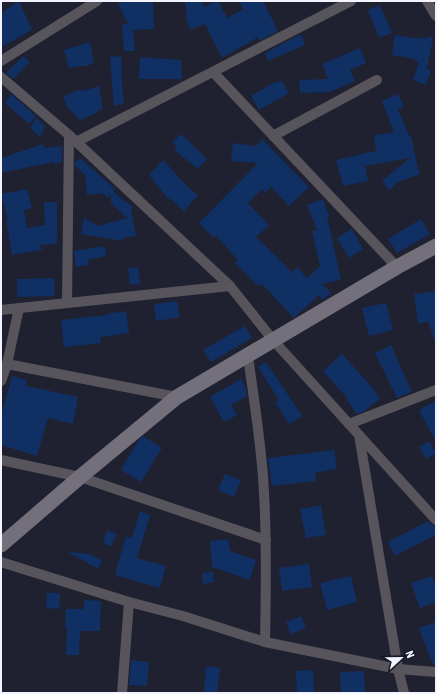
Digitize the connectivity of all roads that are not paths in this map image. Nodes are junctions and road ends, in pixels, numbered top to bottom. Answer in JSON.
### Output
{"nodes":[{"id":1,"x":97,"y":1,"type":"edge"},
{"id":2,"x":351,"y":1,"type":"edge"},
{"id":3,"x":427,"y":1,"type":"edge"},
{"id":4,"x":436,"y":16,"type":"edge"},
{"id":5,"x":1,"y":61,"type":"edge"},
{"id":6,"x":213,"y":72,"type":"junction"},
{"id":7,"x":1,"y":77,"type":"edge"},
{"id":8,"x":377,"y":80,"type":"dead end"},
{"id":9,"x":273,"y":136,"type":"junction"},
{"id":10,"x":72,"y":139,"type":"junction"},
{"id":11,"x":436,"y":246,"type":"edge"},
{"id":12,"x":397,"y":267,"type":"junction"},
{"id":13,"x":230,"y":286,"type":"junction"},
{"id":14,"x":67,"y":303,"type":"junction"},
{"id":15,"x":19,"y":308,"type":"junction"},
{"id":16,"x":1,"y":310,"type":"edge"},
{"id":17,"x":273,"y":340,"type":"junction"},
{"id":18,"x":248,"y":356,"type":"junction"},
{"id":19,"x":7,"y":364,"type":"junction"},
{"id":20,"x":1,"y":381,"type":"edge"},
{"id":21,"x":436,"y":390,"type":"edge"},
{"id":22,"x":177,"y":397,"type":"junction"},
{"id":23,"x":349,"y":424,"type":"junction"},
{"id":24,"x":359,"y":435,"type":"junction"},
{"id":25,"x":1,"y":460,"type":"edge"},
{"id":26,"x":80,"y":477,"type":"junction"},
{"id":27,"x":436,"y":520,"type":"edge"},
{"id":28,"x":266,"y":540,"type":"junction"},
{"id":29,"x":1,"y":545,"type":"edge"},
{"id":30,"x":1,"y":562,"type":"edge"},
{"id":31,"x":129,"y":602,"type":"junction"},
{"id":32,"x":265,"y":642,"type":"junction"},
{"id":33,"x":398,"y":669,"type":"junction"},
{"id":34,"x":436,"y":672,"type":"edge"},
{"id":35,"x":122,"y":693,"type":"edge"},
{"id":36,"x":404,"y":693,"type":"edge"}],
"edges":[{"from":1,"to":5,"type":"street"},
{"from":2,"to":6,"type":"street"},
{"from":3,"to":4,"type":"street"},
{"from":6,"to":9,"type":"street"},
{"from":6,"to":10,"type":"street"},
{"from":7,"to":10,"type":"street"},
{"from":8,"to":9,"type":"street"},
{"from":9,"to":12,"type":"street"},
{"from":10,"to":13,"type":"street"},
{"from":10,"to":14,"type":"street"},
{"from":11,"to":12,"type":"street"},
{"from":12,"to":17,"type":"street"},
{"from":13,"to":14,"type":"street"},
{"from":13,"to":17,"type":"street"},
{"from":14,"to":15,"type":"street"},
{"from":15,"to":16,"type":"street"},
{"from":15,"to":19,"type":"street"},
{"from":17,"to":18,"type":"street"},
{"from":17,"to":23,"type":"street"},
{"from":18,"to":22,"type":"street"},
{"from":18,"to":28,"type":"street"},
{"from":19,"to":20,"type":"street"},
{"from":19,"to":22,"type":"street"},
{"from":21,"to":23,"type":"street"},
{"from":22,"to":26,"type":"street"},
{"from":23,"to":24,"type":"street"},
{"from":24,"to":27,"type":"street"},
{"from":24,"to":33,"type":"street"},
{"from":25,"to":26,"type":"street"},
{"from":26,"to":28,"type":"street"},
{"from":26,"to":29,"type":"street"},
{"from":28,"to":32,"type":"street"},
{"from":30,"to":31,"type":"street"},
{"from":31,"to":32,"type":"street"},
{"from":31,"to":35,"type":"street"},
{"from":32,"to":33,"type":"street"},
{"from":33,"to":34,"type":"street"},
{"from":33,"to":36,"type":"street"}]}
